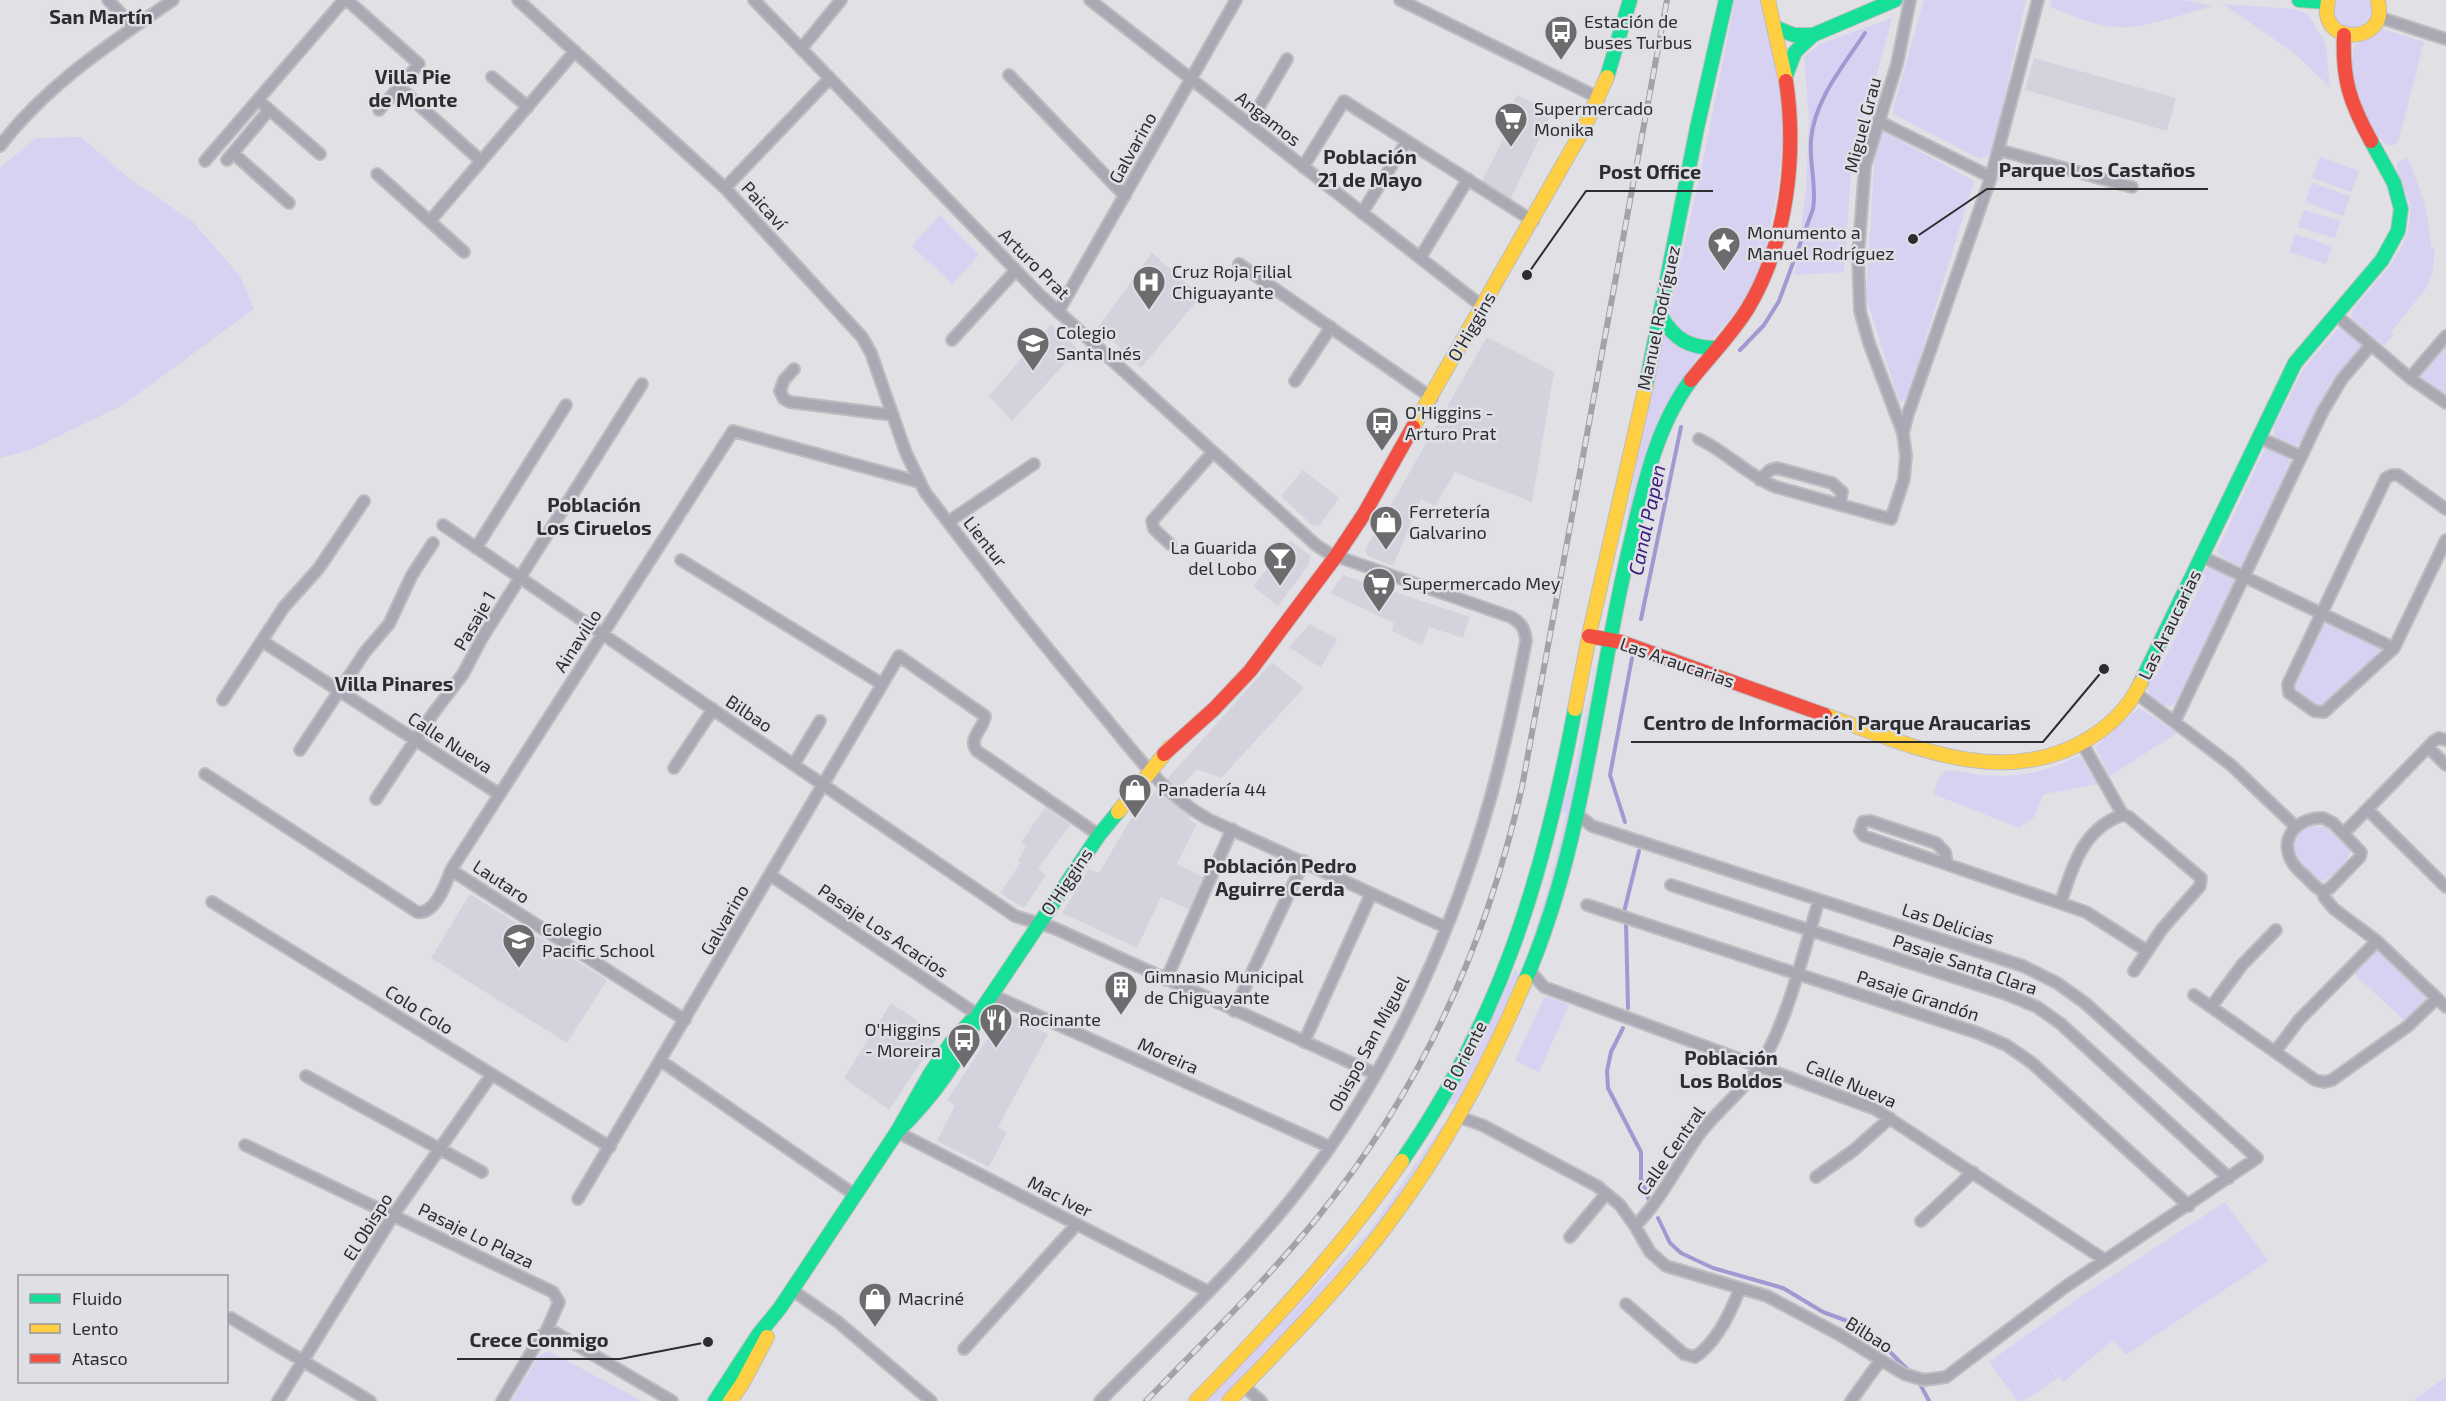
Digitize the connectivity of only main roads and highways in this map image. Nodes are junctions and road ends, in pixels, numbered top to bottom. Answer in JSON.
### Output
{"nodes":[{"id":1,"x":1630,"y":0,"type":"edge"},
{"id":2,"x":1726,"y":0,"type":"edge"},
{"id":3,"x":1768,"y":0,"type":"edge"},
{"id":4,"x":1895,"y":0,"type":"edge"},
{"id":5,"x":2299,"y":0,"type":"edge"},
{"id":6,"x":2378,"y":0,"type":"edge"},
{"id":7,"x":2327,"y":1,"type":"edge"},
{"id":8,"x":1774,"y":27,"type":"junction"},
{"id":9,"x":1813,"y":35,"type":"junction"},
{"id":10,"x":2344,"y":35,"type":"junction"},
{"id":11,"x":1786,"y":75,"type":"junction"},
{"id":12,"x":1661,"y":316,"type":"junction"},
{"id":13,"x":1716,"y":348,"type":"junction"},
{"id":14,"x":1589,"y":636,"type":"junction"},
{"id":15,"x":1610,"y":640,"type":"junction"},
{"id":16,"x":1516,"y":941,"type":"junction"},
{"id":17,"x":1530,"y":971,"type":"junction"},
{"id":18,"x":1459,"y":1117,"type":"junction"},
{"id":19,"x":1428,"y":1123,"type":"junction"},
{"id":20,"x":780,"y":1308,"type":"junction"},
{"id":21,"x":715,"y":1401,"type":"edge"},
{"id":22,"x":730,"y":1401,"type":"edge"},
{"id":23,"x":1196,"y":1401,"type":"edge"},
{"id":24,"x":1229,"y":1401,"type":"edge"}],
"edges":[{"from":1,"to":20,"type":"main road","name":"O'Higgins"},
{"from":2,"to":12,"type":"main road","name":"Manuel Rodríguez"},
{"from":3,"to":8,"type":"main road","name":"Manuel Rodríguez"},
{"from":4,"to":9,"type":"main road"},
{"from":5,"to":7,"type":"main road"},
{"from":6,"to":10,"type":"main road"},
{"from":7,"to":10,"type":"main road"},
{"from":8,"to":9,"type":"main road"},
{"from":8,"to":11,"type":"main road","name":"Manuel Rodríguez"},
{"from":9,"to":11,"type":"main road"},
{"from":10,"to":15,"type":"main road","name":"Las Araucarias"},
{"from":11,"to":13,"type":"main road","name":"Manuel Rodríguez"},
{"from":12,"to":13,"type":"main road"},
{"from":12,"to":14,"type":"main road","name":"Manuel Rodríguez"},
{"from":13,"to":15,"type":"main road","name":"Manuel Rodríguez"},
{"from":14,"to":15,"type":"main road","name":"Las Araucarias"},
{"from":14,"to":16,"type":"main road","name":"8 Oriente"},
{"from":15,"to":17,"type":"main road","name":"8 Oriente"},
{"from":16,"to":17,"type":"main road"},
{"from":16,"to":19,"type":"main road","name":"8 Oriente"},
{"from":17,"to":18,"type":"main road","name":"8 Oriente"},
{"from":18,"to":19,"type":"main road"},
{"from":18,"to":24,"type":"main road","name":"8 Oriente"},
{"from":19,"to":23,"type":"main road","name":"8 Oriente"},
{"from":20,"to":21,"type":"main road","name":"O'Higgins"},
{"from":20,"to":22,"type":"main road","name":"O'Higgins"}]}
